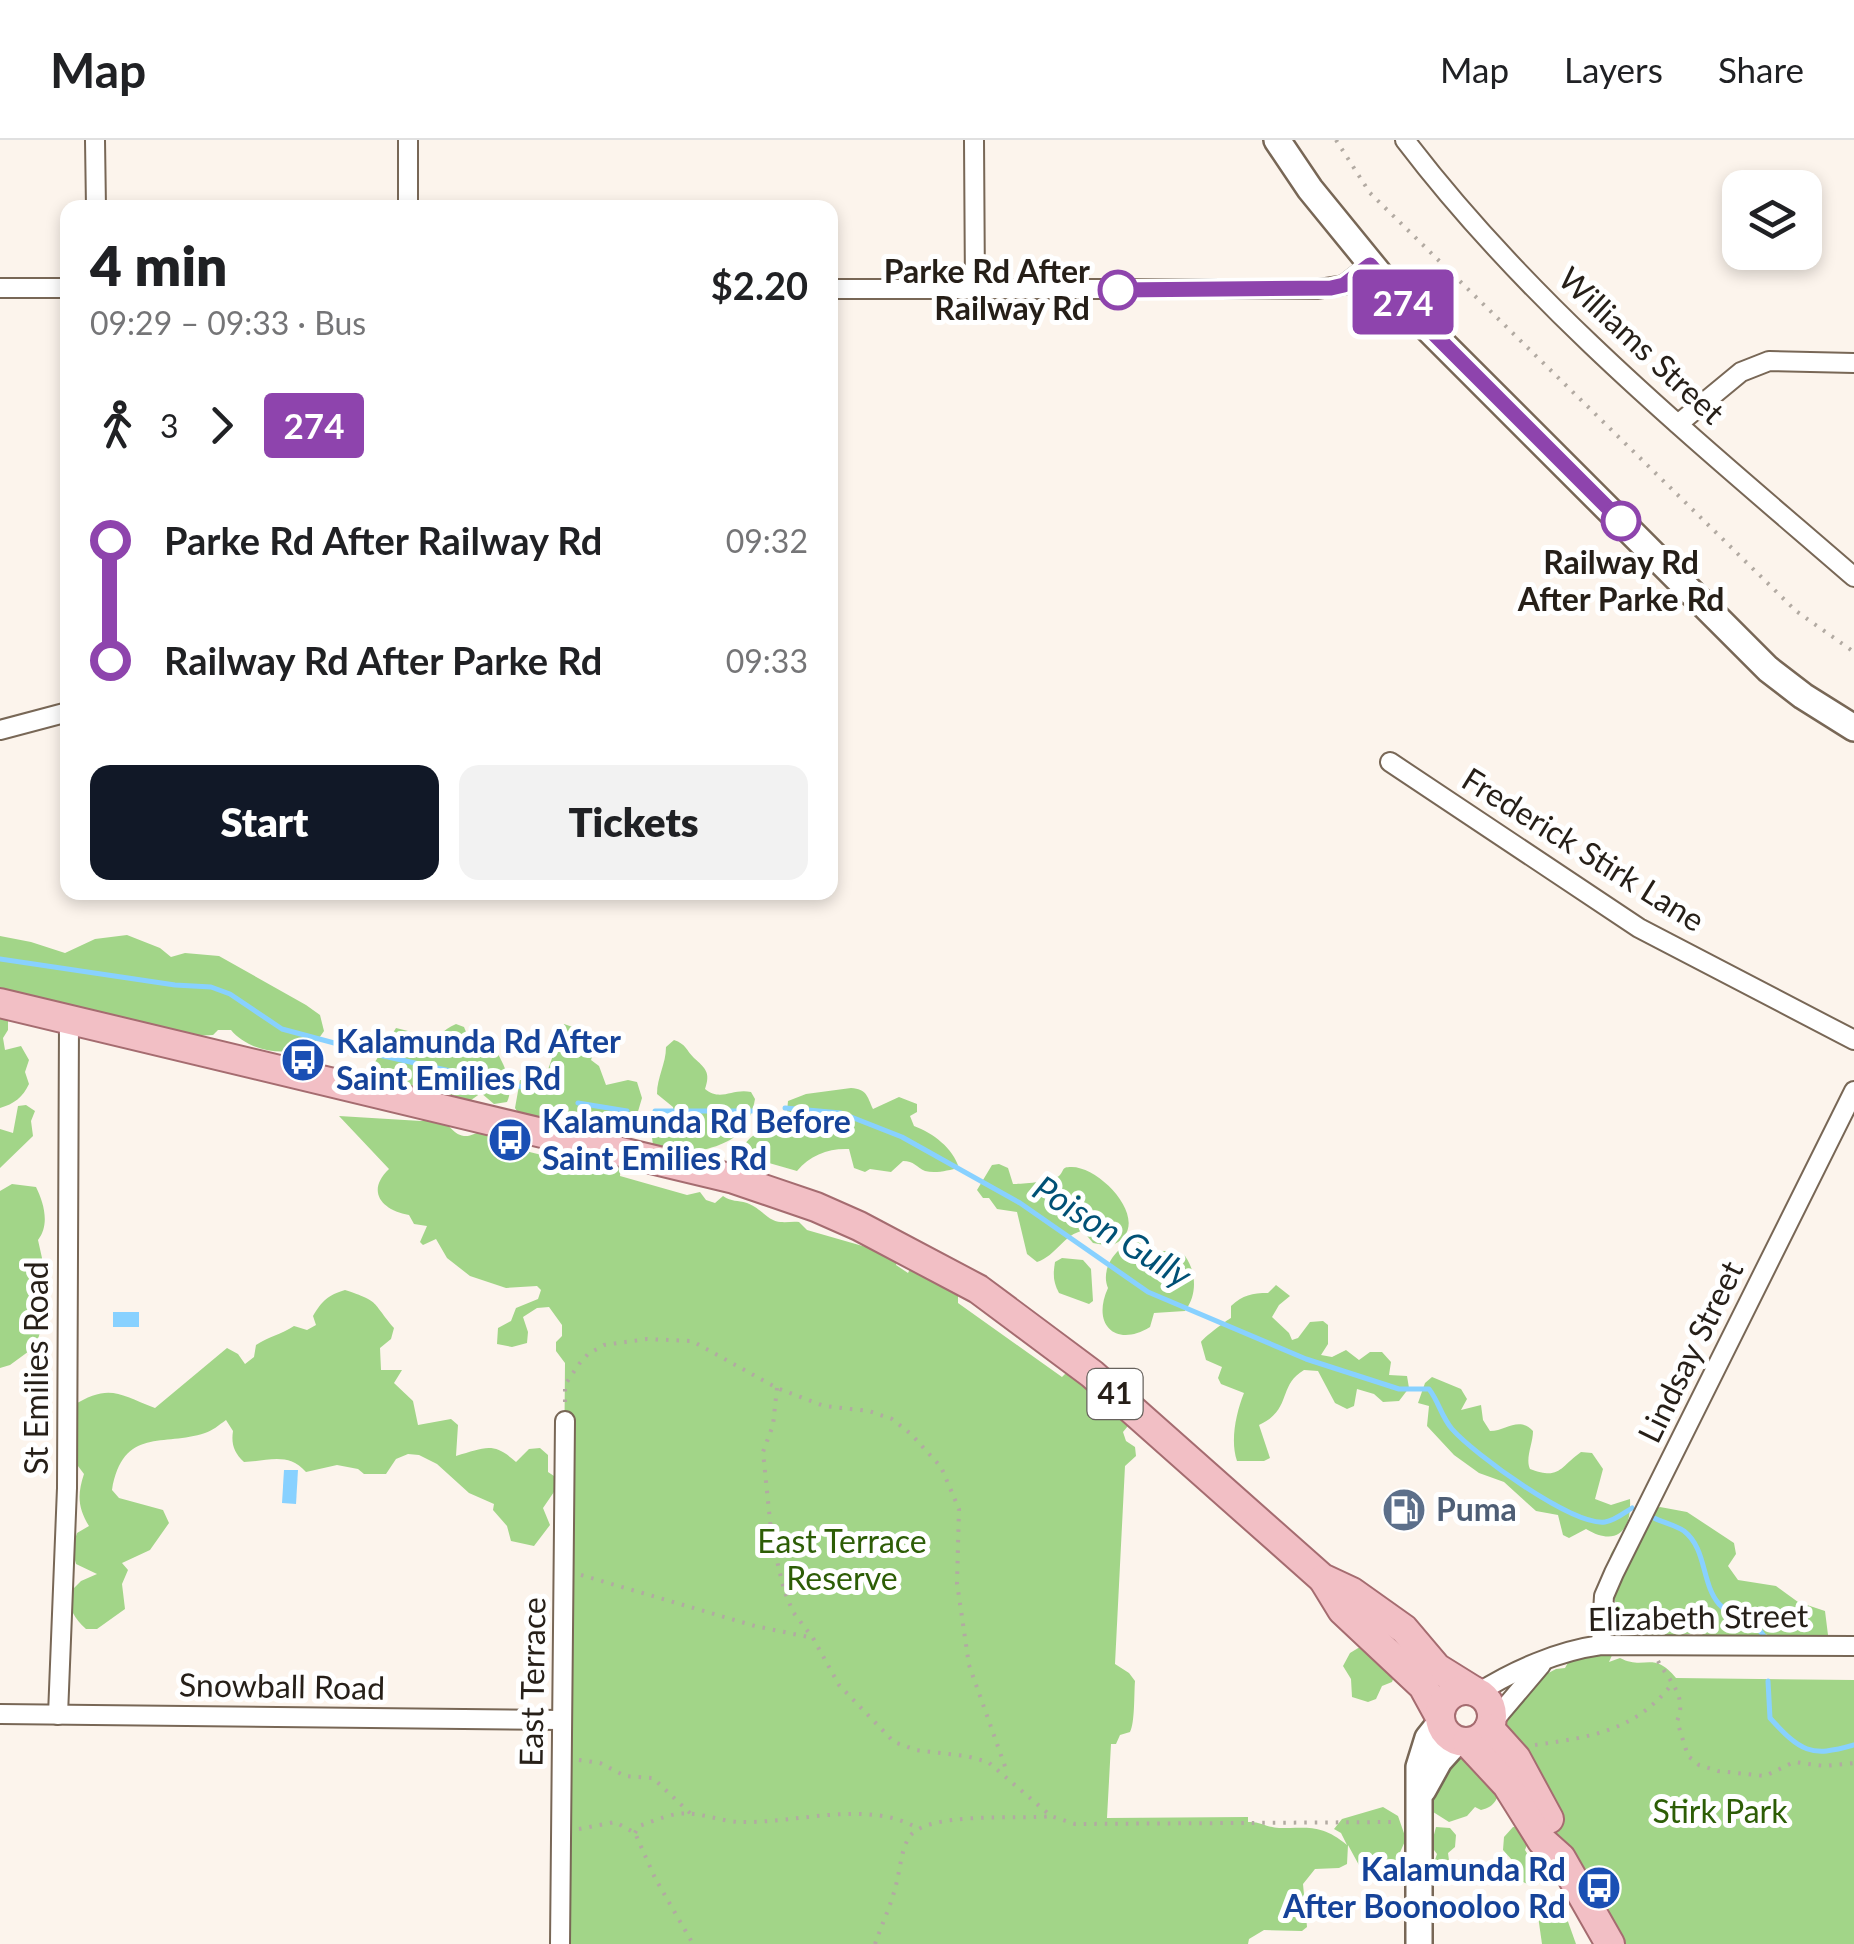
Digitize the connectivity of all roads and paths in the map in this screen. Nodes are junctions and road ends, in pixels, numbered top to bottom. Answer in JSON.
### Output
{"nodes":[{"id":1,"x":96,"y":140,"type":"edge"},
{"id":2,"x":408,"y":140,"type":"edge"},
{"id":3,"x":974,"y":140,"type":"edge"},
{"id":4,"x":1278,"y":140,"type":"edge"},
{"id":5,"x":1336,"y":140,"type":"edge"},
{"id":6,"x":1404,"y":140,"type":"edge"},
{"id":7,"x":96,"y":200,"type":"edge"},
{"id":8,"x":408,"y":200,"type":"edge"},
{"id":9,"x":1370,"y":265,"type":"junction"},
{"id":10,"x":0,"y":288,"type":"edge"},
{"id":11,"x":60,"y":288,"type":"edge"},
{"id":12,"x":838,"y":289,"type":"edge"},
{"id":13,"x":974,"y":289,"type":"junction"},
{"id":14,"x":1854,"y":364,"type":"edge"},
{"id":15,"x":1678,"y":424,"type":"junction"},
{"id":16,"x":1854,"y":577,"type":"edge"},
{"id":17,"x":1854,"y":652,"type":"edge"},
{"id":18,"x":60,"y":714,"type":"edge"},
{"id":19,"x":1854,"y":728,"type":"edge"},
{"id":20,"x":0,"y":730,"type":"edge"},
{"id":21,"x":1390,"y":762,"type":"dead end"},
{"id":22,"x":0,"y":1003,"type":"edge"},
{"id":23,"x":69,"y":1021,"type":"junction"},
{"id":24,"x":1854,"y":1040,"type":"edge"},
{"id":25,"x":1854,"y":1091,"type":"edge"},
{"id":26,"x":777,"y":1388,"type":"junction"},
{"id":27,"x":565,"y":1422,"type":"joint"},
{"id":28,"x":564,"y":1569,"type":"junction"},
{"id":29,"x":1322,"y":1578,"type":"junction"},
{"id":30,"x":813,"y":1638,"type":"junction"},
{"id":31,"x":1601,"y":1644,"type":"junction"},
{"id":32,"x":1854,"y":1646,"type":"edge"},
{"id":33,"x":1544,"y":1660,"type":"junction"},
{"id":34,"x":1657,"y":1660,"type":"dead end"},
{"id":35,"x":1672,"y":1684,"type":"junction"},
{"id":36,"x":1476,"y":1692,"type":"junction"},
{"id":37,"x":0,"y":1714,"type":"edge"},
{"id":38,"x":58,"y":1715,"type":"junction"},
{"id":39,"x":562,"y":1720,"type":"junction"},
{"id":40,"x":1464,"y":1729,"type":"junction"},
{"id":41,"x":1526,"y":1746,"type":"dead end"},
{"id":42,"x":562,"y":1759,"type":"junction"},
{"id":43,"x":1854,"y":1762,"type":"edge"},
{"id":44,"x":1008,"y":1778,"type":"junction"},
{"id":45,"x":691,"y":1814,"type":"junction"},
{"id":46,"x":1051,"y":1816,"type":"junction"},
{"id":47,"x":1396,"y":1822,"type":"dead end"},
{"id":48,"x":918,"y":1828,"type":"junction"},
{"id":49,"x":562,"y":1830,"type":"junction"},
{"id":50,"x":635,"y":1834,"type":"junction"},
{"id":51,"x":560,"y":1944,"type":"edge"},
{"id":52,"x":693,"y":1944,"type":"edge"},
{"id":53,"x":876,"y":1944,"type":"edge"},
{"id":54,"x":1419,"y":1944,"type":"edge"},
{"id":55,"x":1610,"y":1944,"type":"edge"}],
"edges":[{"from":1,"to":7,"type":"street"},
{"from":2,"to":8,"type":"street"},
{"from":3,"to":13,"type":"street"},
{"from":4,"to":9,"type":"street"},
{"from":5,"to":17,"type":"path"},
{"from":6,"to":15,"type":"street","name":"Williams Street"},
{"from":9,"to":13,"type":"street"},
{"from":9,"to":19,"type":"street"},
{"from":10,"to":11,"type":"street"},
{"from":12,"to":13,"type":"street"},
{"from":14,"to":15,"type":"street"},
{"from":15,"to":16,"type":"street","name":"Williams Street"},
{"from":18,"to":20,"type":"street"},
{"from":21,"to":24,"type":"street","name":"Frederick Stirk Lane"},
{"from":22,"to":23,"type":"main road","number":"41"},
{"from":23,"to":29,"type":"main road","number":"41"},
{"from":23,"to":38,"type":"street","name":"St Emilies Road"},
{"from":25,"to":31,"type":"street","name":"Lindsay Street"},
{"from":26,"to":27,"type":"path"},
{"from":26,"to":30,"type":"path"},
{"from":26,"to":44,"type":"path"},
{"from":27,"to":28,"type":"street","name":"East Terrace"},
{"from":28,"to":30,"type":"path"},
{"from":28,"to":39,"type":"street","name":"East Terrace"},
{"from":29,"to":36,"type":"main road","number":"41"},
{"from":29,"to":40,"type":"main road","number":"41"},
{"from":30,"to":44,"type":"path"},
{"from":31,"to":32,"type":"street","name":"Elizabeth Street"},
{"from":31,"to":33,"type":"street","name":"Elizabeth Street"},
{"from":33,"to":36,"type":"street","name":"Elizabeth Street"},
{"from":33,"to":40,"type":"street","name":"Elizabeth Street"},
{"from":34,"to":35,"type":"path"},
{"from":35,"to":41,"type":"path"},
{"from":35,"to":43,"type":"path"},
{"from":36,"to":40,"type":"main road","number":"41"},
{"from":36,"to":40,"type":"main road"},
{"from":37,"to":38,"type":"street","name":"Snowball Road"},
{"from":38,"to":39,"type":"street","name":"Snowball Road"},
{"from":39,"to":42,"type":"street","name":"East Terrace"},
{"from":40,"to":54,"type":"street"},
{"from":40,"to":55,"type":"main road","number":"41"},
{"from":42,"to":45,"type":"path"},
{"from":42,"to":49,"type":"street","name":"East Terrace"},
{"from":44,"to":46,"type":"path"},
{"from":45,"to":48,"type":"path"},
{"from":45,"to":50,"type":"path"},
{"from":46,"to":47,"type":"path"},
{"from":46,"to":48,"type":"path"},
{"from":48,"to":53,"type":"path"},
{"from":49,"to":50,"type":"path"},
{"from":49,"to":51,"type":"street","name":"East Terrace"},
{"from":50,"to":52,"type":"path"}]}
